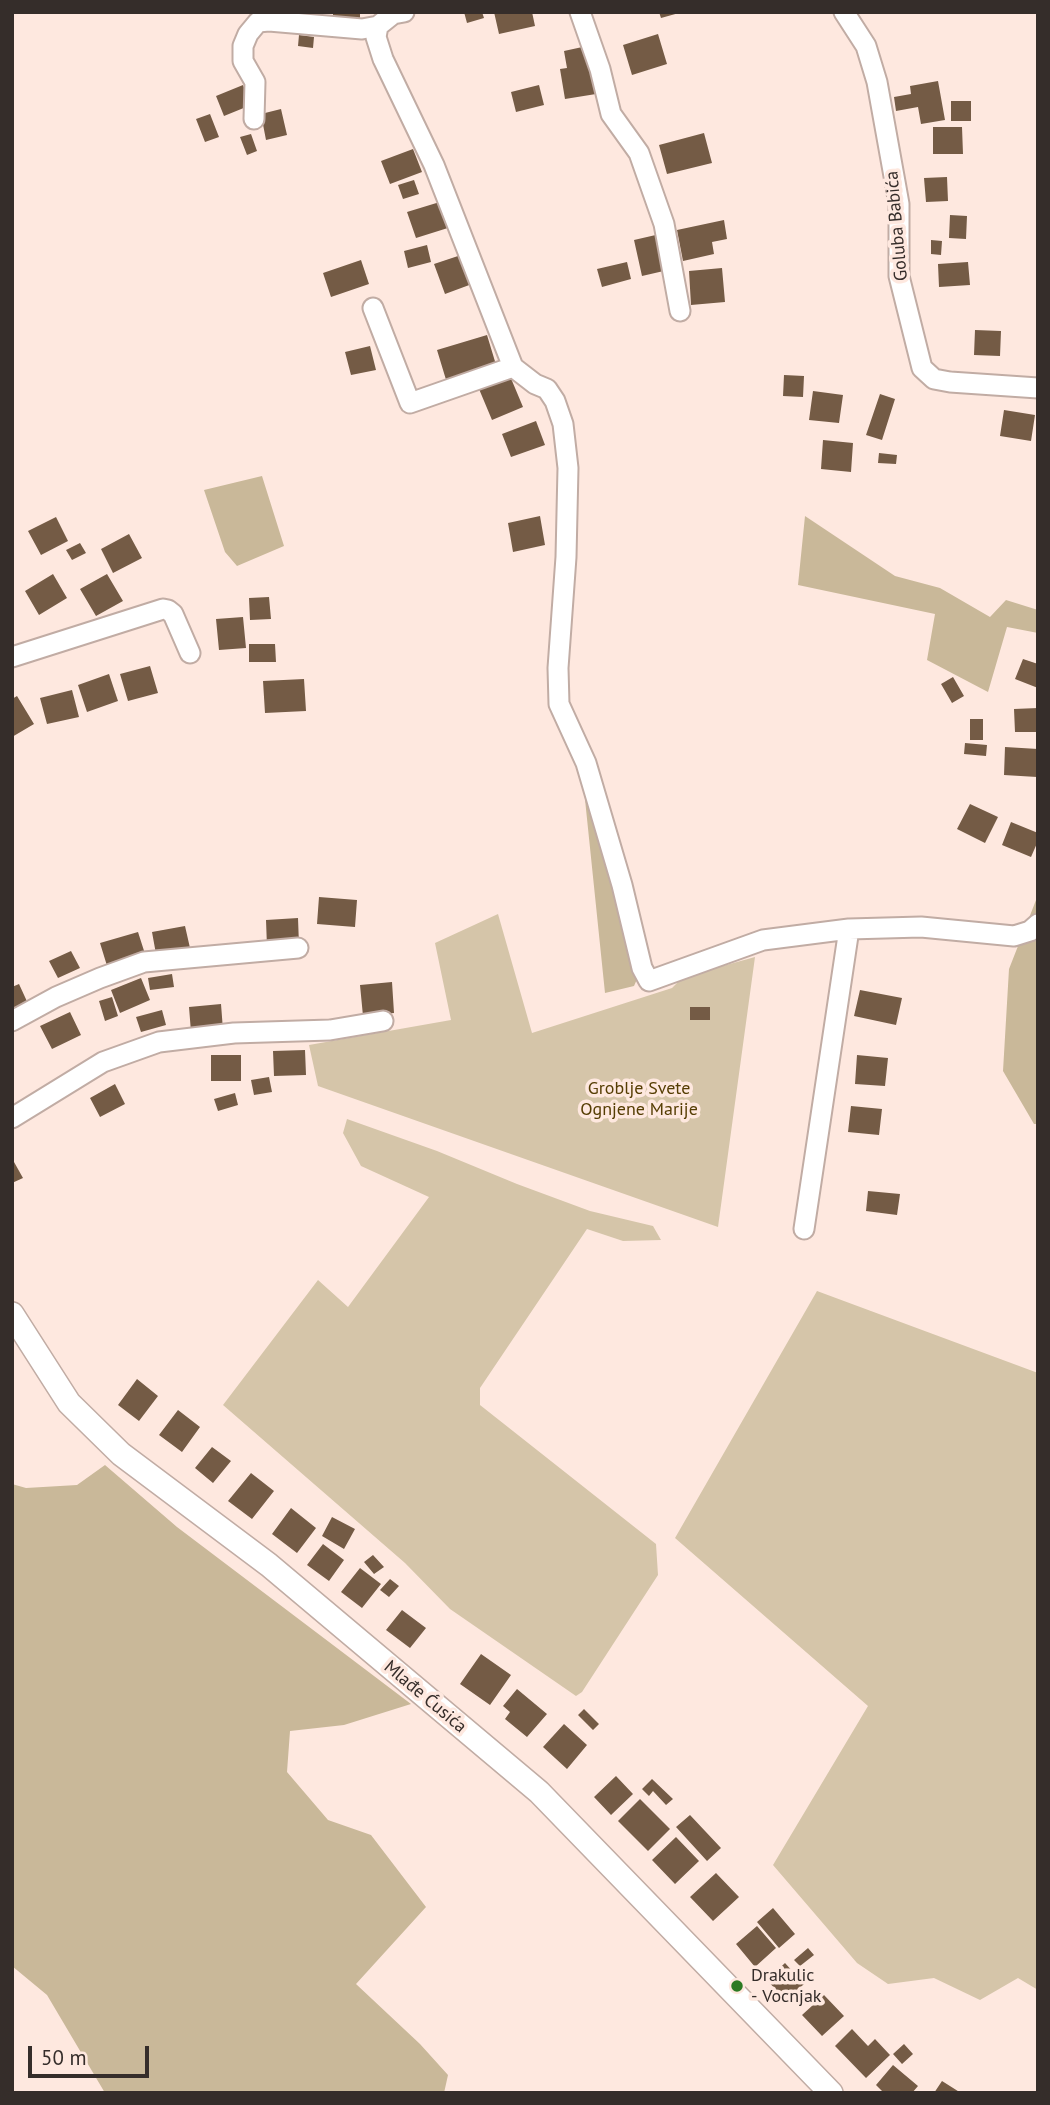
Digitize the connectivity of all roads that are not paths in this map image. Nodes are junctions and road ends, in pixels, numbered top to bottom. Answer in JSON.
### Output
{"nodes":[{"id":1,"x":404,"y":12,"type":"edge"},
{"id":2,"x":580,"y":12,"type":"edge"},
{"id":3,"x":844,"y":12,"type":"edge"},
{"id":4,"x":378,"y":26,"type":"junction"},
{"id":5,"x":254,"y":119,"type":"dead end"},
{"id":6,"x":373,"y":308,"type":"dead end"},
{"id":7,"x":680,"y":311,"type":"dead end"},
{"id":8,"x":513,"y":367,"type":"junction"},
{"id":9,"x":1038,"y":388,"type":"edge"},
{"id":10,"x":190,"y":653,"type":"dead end"},
{"id":11,"x":12,"y":657,"type":"edge"},
{"id":12,"x":1038,"y":924,"type":"edge"},
{"id":13,"x":849,"y":929,"type":"junction"},
{"id":14,"x":298,"y":948,"type":"dead end"},
{"id":15,"x":12,"y":1021,"type":"edge"},
{"id":16,"x":383,"y":1021,"type":"dead end"},
{"id":17,"x":12,"y":1118,"type":"edge"},
{"id":18,"x":804,"y":1229,"type":"dead end"},
{"id":19,"x":12,"y":1314,"type":"edge"},
{"id":20,"x":831,"y":2093,"type":"edge"}],
"edges":[{"from":1,"to":4,"type":"street"},
{"from":2,"to":7,"type":"street"},
{"from":3,"to":9,"type":"street","name":"Goluba Babića"},
{"from":4,"to":5,"type":"street"},
{"from":4,"to":8,"type":"street"},
{"from":6,"to":8,"type":"street"},
{"from":8,"to":13,"type":"street"},
{"from":10,"to":11,"type":"street"},
{"from":12,"to":13,"type":"street"},
{"from":13,"to":18,"type":"street"},
{"from":14,"to":15,"type":"street"},
{"from":16,"to":17,"type":"street"},
{"from":19,"to":20,"type":"street","name":"Mlađe Ćusića"}]}
